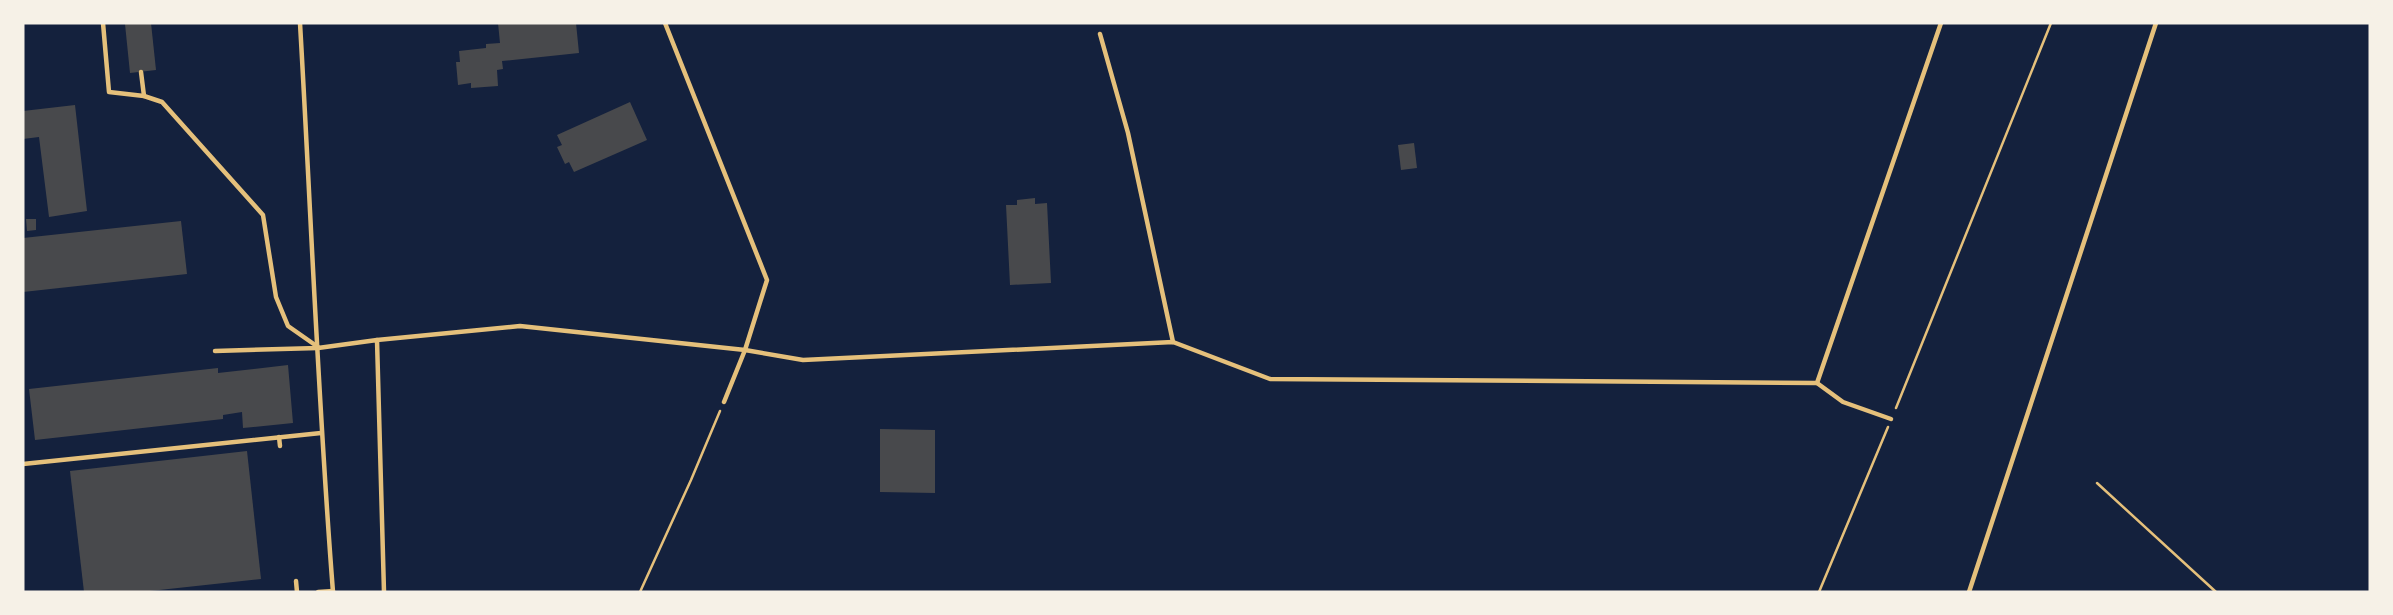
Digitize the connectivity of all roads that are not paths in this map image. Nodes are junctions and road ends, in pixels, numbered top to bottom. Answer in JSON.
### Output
{"nodes":[{"id":1,"x":103,"y":23,"type":"edge"},
{"id":2,"x":300,"y":23,"type":"edge"},
{"id":3,"x":665,"y":23,"type":"edge"},
{"id":4,"x":1941,"y":23,"type":"edge"},
{"id":5,"x":2157,"y":23,"type":"edge"},
{"id":6,"x":1100,"y":34,"type":"dead end"},
{"id":7,"x":141,"y":72,"type":"dead end"},
{"id":8,"x":144,"y":96,"type":"junction"},
{"id":9,"x":377,"y":340,"type":"junction"},
{"id":10,"x":1173,"y":342,"type":"junction"},
{"id":11,"x":318,"y":348,"type":"junction"},
{"id":12,"x":745,"y":350,"type":"junction"},
{"id":13,"x":215,"y":351,"type":"dead end"},
{"id":14,"x":1817,"y":383,"type":"junction"},
{"id":15,"x":724,"y":402,"type":"road end"},
{"id":16,"x":1891,"y":419,"type":"road end"},
{"id":17,"x":321,"y":433,"type":"junction"},
{"id":18,"x":279,"y":437,"type":"junction"},
{"id":19,"x":280,"y":446,"type":"dead end"},
{"id":20,"x":23,"y":464,"type":"edge"},
{"id":21,"x":296,"y":581,"type":"dead end"},
{"id":22,"x":297,"y":592,"type":"edge"},
{"id":23,"x":318,"y":592,"type":"edge"},
{"id":24,"x":333,"y":592,"type":"edge"},
{"id":25,"x":384,"y":592,"type":"edge"},
{"id":26,"x":1969,"y":592,"type":"edge"}],
"edges":[{"from":1,"to":8,"type":"lane"},
{"from":2,"to":11,"type":"lane"},
{"from":3,"to":12,"type":"lane"},
{"from":4,"to":14,"type":"lane"},
{"from":5,"to":26,"type":"lane"},
{"from":6,"to":10,"type":"lane"},
{"from":7,"to":8,"type":"lane"},
{"from":8,"to":11,"type":"lane"},
{"from":9,"to":11,"type":"lane"},
{"from":9,"to":12,"type":"lane"},
{"from":9,"to":25,"type":"lane"},
{"from":10,"to":12,"type":"lane"},
{"from":10,"to":14,"type":"lane"},
{"from":11,"to":13,"type":"lane"},
{"from":11,"to":17,"type":"lane"},
{"from":12,"to":15,"type":"lane"},
{"from":14,"to":16,"type":"lane"},
{"from":17,"to":18,"type":"lane"},
{"from":17,"to":24,"type":"lane"},
{"from":18,"to":19,"type":"lane"},
{"from":18,"to":20,"type":"lane"},
{"from":21,"to":22,"type":"lane"},
{"from":23,"to":24,"type":"lane"}]}
